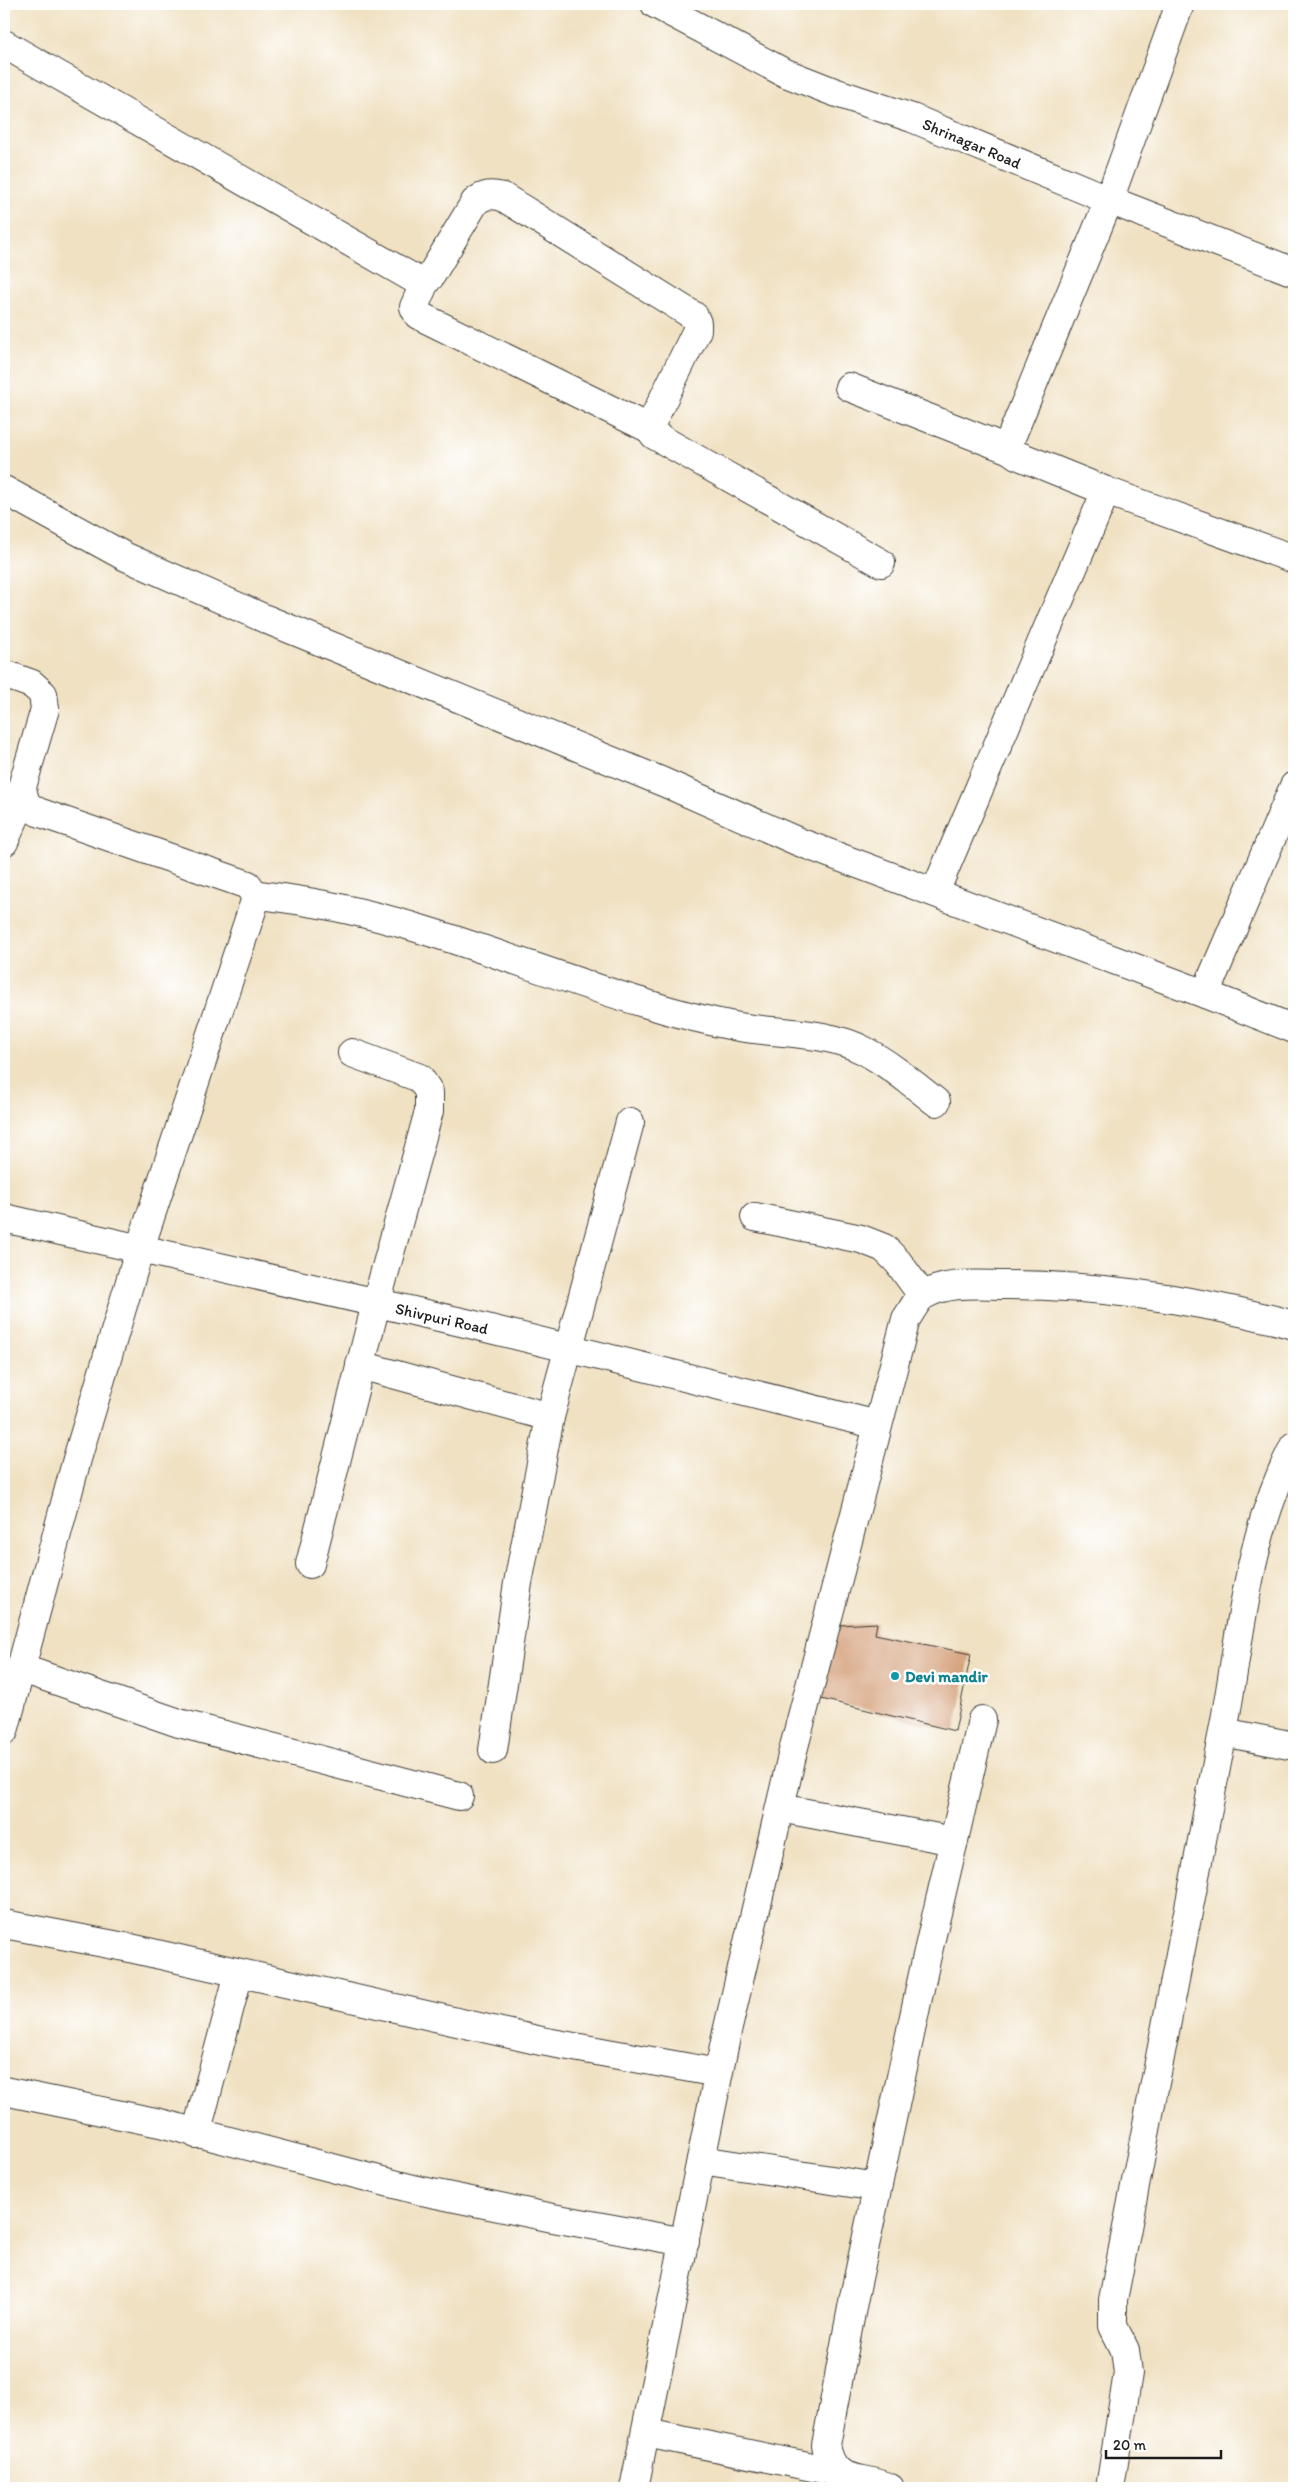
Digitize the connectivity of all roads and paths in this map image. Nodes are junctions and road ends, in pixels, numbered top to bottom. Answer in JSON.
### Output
{"nodes":[{"id":1,"x":655,"y":4,"type":"edge"},
{"id":2,"x":1180,"y":4,"type":"edge"},
{"id":3,"x":4,"y":44,"type":"edge"},
{"id":4,"x":1109,"y":200,"type":"junction"},
{"id":5,"x":1294,"y":272,"type":"edge"},
{"id":6,"x":426,"y":282,"type":"junction"},
{"id":7,"x":849,"y":387,"type":"dead end"},
{"id":8,"x":650,"y":429,"type":"junction"},
{"id":9,"x":1010,"y":450,"type":"junction"},
{"id":10,"x":4,"y":490,"type":"edge"},
{"id":11,"x":1106,"y":491,"type":"junction"},
{"id":12,"x":1294,"y":558,"type":"edge"},
{"id":13,"x":881,"y":563,"type":"dead end"},
{"id":14,"x":4,"y":674,"type":"edge"},
{"id":15,"x":1294,"y":786,"type":"edge"},
{"id":16,"x":24,"y":796,"type":"junction"},
{"id":17,"x":4,"y":842,"type":"edge"},
{"id":18,"x":934,"y":892,"type":"junction"},
{"id":19,"x":254,"y":894,"type":"junction"},
{"id":20,"x":1205,"y":994,"type":"junction"},
{"id":21,"x":1294,"y":1029,"type":"edge"},
{"id":22,"x":352,"y":1053,"type":"dead end"},
{"id":23,"x":936,"y":1102,"type":"dead end"},
{"id":24,"x":630,"y":1122,"type":"dead end"},
{"id":25,"x":755,"y":1217,"type":"dead end"},
{"id":26,"x":4,"y":1218,"type":"edge"},
{"id":27,"x":140,"y":1248,"type":"junction"},
{"id":28,"x":922,"y":1295,"type":"junction"},
{"id":29,"x":376,"y":1304,"type":"junction"},
{"id":30,"x":1294,"y":1325,"type":"edge"},
{"id":31,"x":567,"y":1349,"type":"junction"},
{"id":32,"x":360,"y":1365,"type":"junction"},
{"id":33,"x":550,"y":1417,"type":"junction"},
{"id":34,"x":878,"y":1426,"type":"junction"},
{"id":35,"x":1294,"y":1446,"type":"edge"},
{"id":36,"x":310,"y":1564,"type":"dead end"},
{"id":37,"x":20,"y":1668,"type":"junction"},
{"id":38,"x":982,"y":1720,"type":"dead end"},
{"id":39,"x":4,"y":1731,"type":"edge"},
{"id":40,"x":1223,"y":1732,"type":"junction"},
{"id":41,"x":1294,"y":1746,"type":"edge"},
{"id":42,"x":493,"y":1750,"type":"dead end"},
{"id":43,"x":459,"y":1796,"type":"dead end"},
{"id":44,"x":780,"y":1808,"type":"junction"},
{"id":45,"x":954,"y":1841,"type":"junction"},
{"id":46,"x":4,"y":1924,"type":"edge"},
{"id":47,"x":239,"y":1973,"type":"junction"},
{"id":48,"x":718,"y":2072,"type":"junction"},
{"id":49,"x":4,"y":2091,"type":"edge"},
{"id":50,"x":196,"y":2134,"type":"junction"},
{"id":51,"x":701,"y":2160,"type":"junction"},
{"id":52,"x":877,"y":2187,"type":"junction"},
{"id":53,"x":684,"y":2242,"type":"junction"},
{"id":54,"x":646,"y":2432,"type":"junction"},
{"id":55,"x":837,"y":2472,"type":"junction"},
{"id":56,"x":634,"y":2488,"type":"edge"},
{"id":57,"x":890,"y":2488,"type":"edge"},
{"id":58,"x":1110,"y":2488,"type":"edge"}],
"edges":[{"from":1,"to":4,"type":"street","name":"Shrinagar Road"},
{"from":2,"to":4,"type":"street"},
{"from":3,"to":6,"type":"street"},
{"from":4,"to":5,"type":"street","name":"Shrinagar Road"},
{"from":4,"to":9,"type":"street"},
{"from":6,"to":8,"type":"street"},
{"from":6,"to":8,"type":"street"},
{"from":7,"to":9,"type":"street"},
{"from":8,"to":13,"type":"street"},
{"from":9,"to":11,"type":"street"},
{"from":10,"to":18,"type":"street"},
{"from":11,"to":12,"type":"street"},
{"from":11,"to":18,"type":"street"},
{"from":14,"to":16,"type":"street"},
{"from":15,"to":20,"type":"street"},
{"from":16,"to":17,"type":"street"},
{"from":16,"to":19,"type":"street"},
{"from":18,"to":20,"type":"street"},
{"from":19,"to":23,"type":"street"},
{"from":19,"to":27,"type":"street"},
{"from":20,"to":21,"type":"street"},
{"from":22,"to":29,"type":"street"},
{"from":24,"to":31,"type":"street"},
{"from":25,"to":28,"type":"street"},
{"from":26,"to":27,"type":"street","name":"Shivpuri Road"},
{"from":27,"to":29,"type":"street","name":"Shivpuri Road"},
{"from":27,"to":37,"type":"street"},
{"from":28,"to":30,"type":"street"},
{"from":28,"to":34,"type":"street"},
{"from":29,"to":31,"type":"street","name":"Shivpuri Road"},
{"from":29,"to":32,"type":"street"},
{"from":31,"to":33,"type":"street"},
{"from":31,"to":34,"type":"street","name":"Shivpuri Road"},
{"from":32,"to":33,"type":"street"},
{"from":32,"to":36,"type":"street"},
{"from":33,"to":42,"type":"street"},
{"from":34,"to":44,"type":"street"},
{"from":35,"to":40,"type":"street"},
{"from":37,"to":39,"type":"street"},
{"from":37,"to":43,"type":"street"},
{"from":38,"to":45,"type":"street"},
{"from":40,"to":41,"type":"street"},
{"from":40,"to":58,"type":"street"},
{"from":44,"to":45,"type":"street"},
{"from":44,"to":48,"type":"street"},
{"from":45,"to":52,"type":"street"},
{"from":46,"to":47,"type":"street"},
{"from":47,"to":48,"type":"street"},
{"from":47,"to":50,"type":"street"},
{"from":48,"to":51,"type":"street"},
{"from":49,"to":50,"type":"street"},
{"from":50,"to":53,"type":"street"},
{"from":51,"to":52,"type":"street"},
{"from":51,"to":53,"type":"street"},
{"from":52,"to":55,"type":"street"},
{"from":53,"to":54,"type":"street"},
{"from":54,"to":55,"type":"street"},
{"from":54,"to":56,"type":"street"},
{"from":55,"to":57,"type":"street"}]}
